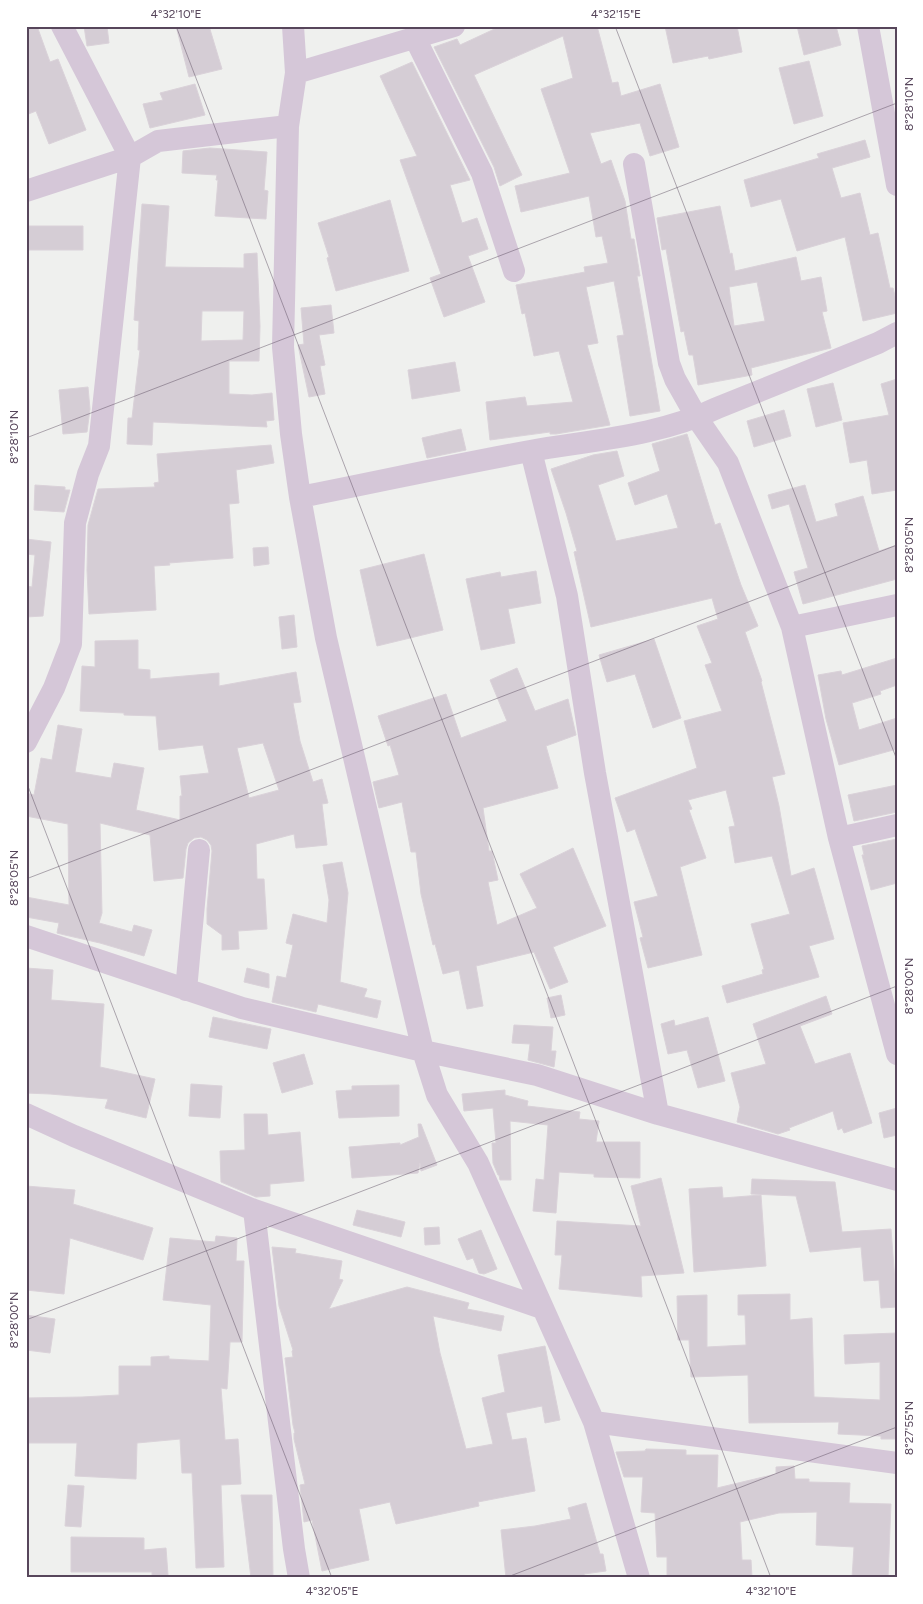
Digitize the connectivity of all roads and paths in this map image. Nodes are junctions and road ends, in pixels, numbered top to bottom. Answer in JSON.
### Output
{"nodes":[{"id":1,"x":62,"y":26,"type":"edge"},
{"id":2,"x":293,"y":26,"type":"edge"},
{"id":3,"x":454,"y":26,"type":"edge"},
{"id":4,"x":868,"y":26,"type":"edge"},
{"id":5,"x":415,"y":38,"type":"junction"},
{"id":6,"x":296,"y":73,"type":"junction"},
{"id":7,"x":288,"y":126,"type":"junction"},
{"id":8,"x":130,"y":157,"type":"junction"},
{"id":9,"x":634,"y":164,"type":"dead end"},
{"id":10,"x":897,"y":184,"type":"edge"},
{"id":11,"x":26,"y":191,"type":"edge"},
{"id":12,"x":514,"y":271,"type":"dead end"},
{"id":13,"x":897,"y":333,"type":"edge"},
{"id":14,"x":697,"y":418,"type":"junction"},
{"id":15,"x":531,"y":451,"type":"junction"},
{"id":16,"x":300,"y":498,"type":"junction"},
{"id":17,"x":897,"y":606,"type":"edge"},
{"id":18,"x":792,"y":627,"type":"junction"},
{"id":19,"x":26,"y":742,"type":"edge"},
{"id":20,"x":897,"y":825,"type":"edge"},
{"id":21,"x":839,"y":838,"type":"junction"},
{"id":22,"x":199,"y":850,"type":"dead end"},
{"id":23,"x":26,"y":936,"type":"edge"},
{"id":24,"x":186,"y":990,"type":"junction"},
{"id":25,"x":896,"y":1050,"type":"edge"},
{"id":26,"x":423,"y":1051,"type":"junction"},
{"id":27,"x":26,"y":1114,"type":"edge"},
{"id":28,"x":658,"y":1114,"type":"junction"},
{"id":29,"x":897,"y":1180,"type":"edge"},
{"id":30,"x":254,"y":1210,"type":"junction"},
{"id":31,"x":542,"y":1308,"type":"junction"},
{"id":32,"x":594,"y":1422,"type":"junction"},
{"id":33,"x":897,"y":1463,"type":"edge"},
{"id":34,"x":299,"y":1578,"type":"edge"},
{"id":35,"x":639,"y":1578,"type":"edge"}],
"edges":[{"from":1,"to":8,"type":"street"},
{"from":2,"to":6,"type":"street"},
{"from":3,"to":5,"type":"street"},
{"from":4,"to":10,"type":"street"},
{"from":5,"to":6,"type":"street"},
{"from":5,"to":12,"type":"street"},
{"from":6,"to":7,"type":"street"},
{"from":7,"to":8,"type":"street"},
{"from":7,"to":16,"type":"street"},
{"from":8,"to":11,"type":"street"},
{"from":8,"to":19,"type":"street"},
{"from":9,"to":14,"type":"street"},
{"from":13,"to":14,"type":"street"},
{"from":14,"to":15,"type":"street"},
{"from":14,"to":18,"type":"street"},
{"from":15,"to":16,"type":"street"},
{"from":15,"to":28,"type":"street"},
{"from":16,"to":26,"type":"street"},
{"from":17,"to":18,"type":"street"},
{"from":18,"to":21,"type":"street"},
{"from":20,"to":21,"type":"street"},
{"from":21,"to":25,"type":"street"},
{"from":22,"to":24,"type":"street"},
{"from":23,"to":24,"type":"street"},
{"from":24,"to":26,"type":"street"},
{"from":26,"to":28,"type":"street"},
{"from":26,"to":31,"type":"street"},
{"from":27,"to":30,"type":"street"},
{"from":28,"to":29,"type":"street"},
{"from":30,"to":31,"type":"street"},
{"from":30,"to":34,"type":"street"},
{"from":31,"to":32,"type":"street"},
{"from":32,"to":33,"type":"street"},
{"from":32,"to":35,"type":"street"}]}
